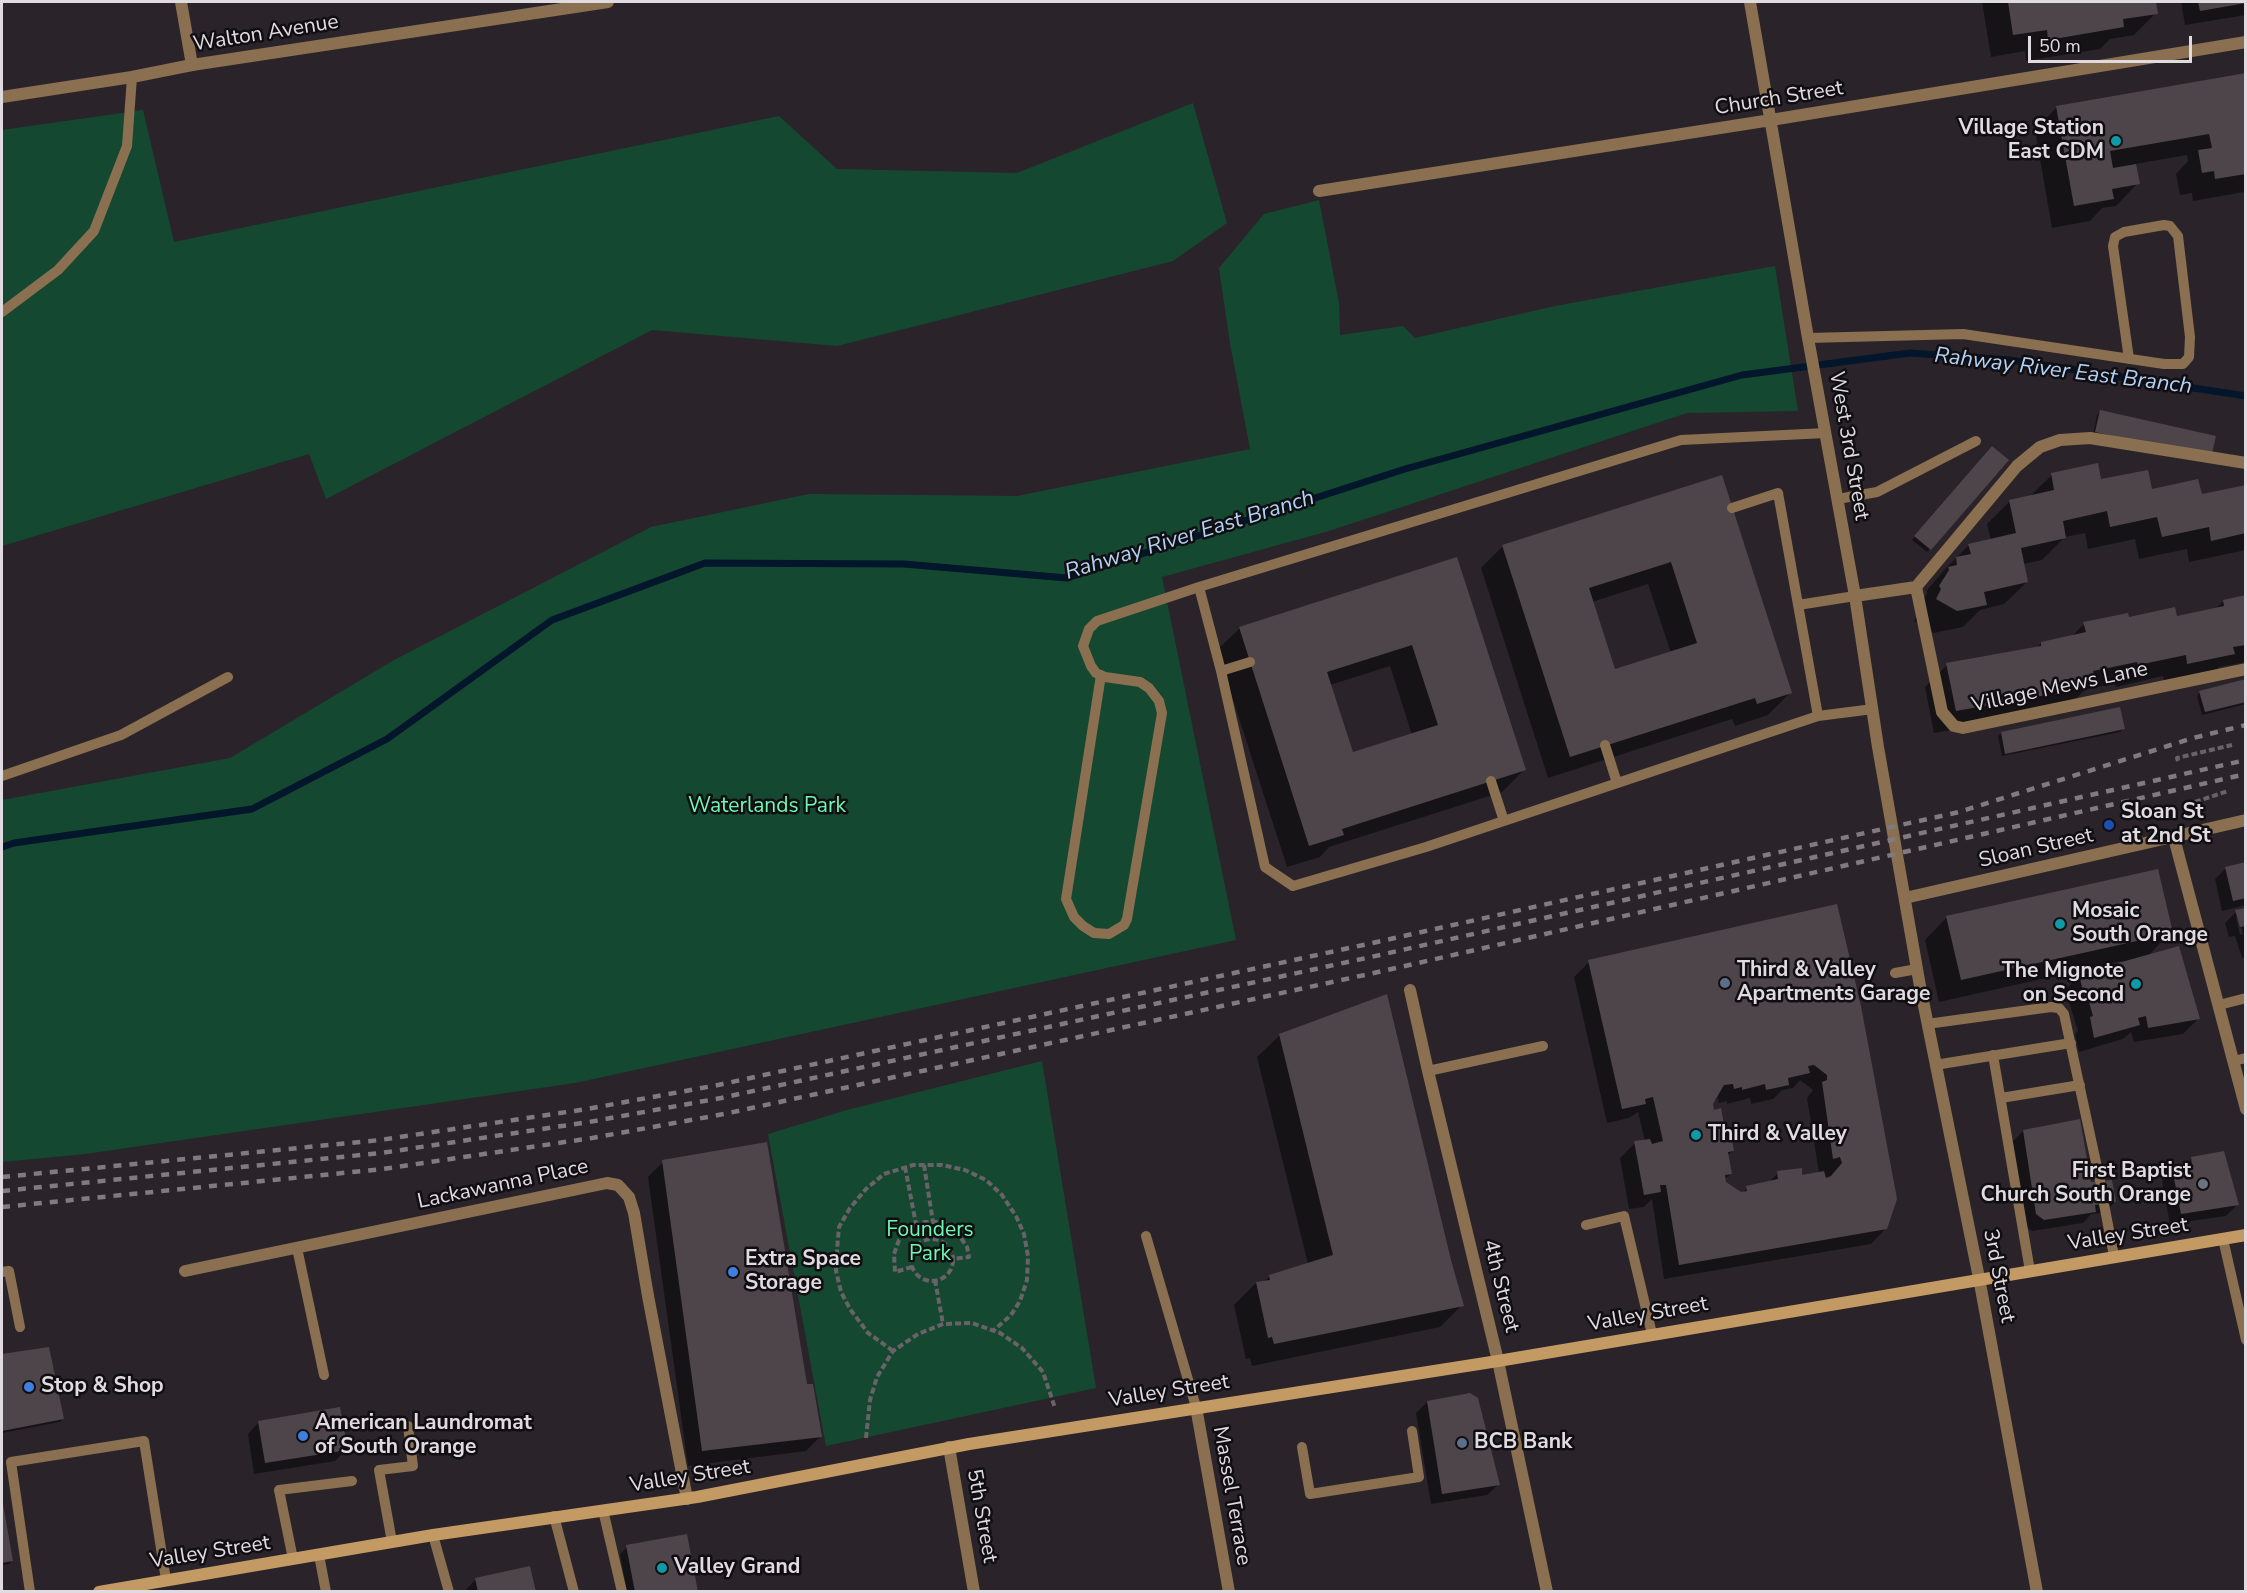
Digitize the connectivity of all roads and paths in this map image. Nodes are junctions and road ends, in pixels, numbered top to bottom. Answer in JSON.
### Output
{"nodes":[{"id":1,"x":181,"y":2,"type":"edge"},
{"id":2,"x":608,"y":2,"type":"edge"},
{"id":3,"x":1750,"y":2,"type":"edge"},
{"id":4,"x":2246,"y":42,"type":"edge"},
{"id":5,"x":192,"y":65,"type":"junction"},
{"id":6,"x":132,"y":77,"type":"junction"},
{"id":7,"x":2,"y":97,"type":"edge"},
{"id":8,"x":1771,"y":120,"type":"junction"},
{"id":9,"x":1319,"y":190,"type":"dead end"},
{"id":10,"x":2,"y":312,"type":"edge"},
{"id":11,"x":1809,"y":340,"type":"junction"},
{"id":12,"x":2129,"y":358,"type":"junction"},
{"id":13,"x":1826,"y":433,"type":"junction"},
{"id":14,"x":1976,"y":441,"type":"dead end"},
{"id":15,"x":2246,"y":463,"type":"edge"},
{"id":16,"x":1838,"y":499,"type":"junction"},
{"id":17,"x":1732,"y":508,"type":"dead end"},
{"id":18,"x":1916,"y":587,"type":"junction"},
{"id":19,"x":1199,"y":588,"type":"junction"},
{"id":20,"x":1856,"y":596,"type":"junction"},
{"id":21,"x":1798,"y":605,"type":"junction"},
{"id":22,"x":1250,"y":662,"type":"dead end"},
{"id":23,"x":2246,"y":669,"type":"edge"},
{"id":24,"x":1221,"y":671,"type":"junction"},
{"id":25,"x":1101,"y":675,"type":"junction"},
{"id":26,"x":228,"y":677,"type":"dead end"},
{"id":27,"x":1872,"y":710,"type":"junction"},
{"id":28,"x":1818,"y":716,"type":"junction"},
{"id":29,"x":1605,"y":745,"type":"dead end"},
{"id":30,"x":2232,"y":745,"type":"dead end"},
{"id":31,"x":2178,"y":761,"type":"dead end"},
{"id":32,"x":2,"y":776,"type":"edge"},
{"id":33,"x":1491,"y":781,"type":"dead end"},
{"id":34,"x":1617,"y":783,"type":"junction"},
{"id":35,"x":2229,"y":791,"type":"dead end"},
{"id":36,"x":2195,"y":802,"type":"dead end"},
{"id":37,"x":2246,"y":820,"type":"edge"},
{"id":38,"x":1504,"y":821,"type":"junction"},
{"id":39,"x":2174,"y":838,"type":"junction"},
{"id":40,"x":1905,"y":898,"type":"junction"},
{"id":41,"x":1917,"y":969,"type":"junction"},
{"id":42,"x":1895,"y":973,"type":"dead end"},
{"id":43,"x":1410,"y":990,"type":"dead end"},
{"id":44,"x":2246,"y":998,"type":"edge"},
{"id":45,"x":2219,"y":1005,"type":"junction"},
{"id":46,"x":1927,"y":1024,"type":"junction"},
{"id":47,"x":2071,"y":1043,"type":"junction"},
{"id":48,"x":1543,"y":1046,"type":"dead end"},
{"id":49,"x":1993,"y":1055,"type":"junction"},
{"id":50,"x":2239,"y":1059,"type":"edge"},
{"id":51,"x":1935,"y":1065,"type":"junction"},
{"id":52,"x":1428,"y":1071,"type":"junction"},
{"id":53,"x":2080,"y":1085,"type":"junction"},
{"id":54,"x":2001,"y":1098,"type":"junction"},
{"id":55,"x":2246,"y":1108,"type":"edge"},
{"id":56,"x":924,"y":1165,"type":"junction"},
{"id":57,"x":905,"y":1167,"type":"junction"},
{"id":58,"x":2100,"y":1181,"type":"dead end"},
{"id":59,"x":2104,"y":1204,"type":"dead end"},
{"id":60,"x":933,"y":1222,"type":"junction"},
{"id":61,"x":916,"y":1224,"type":"junction"},
{"id":62,"x":1586,"y":1225,"type":"dead end"},
{"id":63,"x":2246,"y":1235,"type":"edge"},
{"id":64,"x":1146,"y":1236,"type":"dead end"},
{"id":65,"x":2223,"y":1239,"type":"junction"},
{"id":66,"x":297,"y":1248,"type":"junction"},
{"id":67,"x":2114,"y":1257,"type":"junction"},
{"id":68,"x":952,"y":1259,"type":"junction"},
{"id":69,"x":912,"y":1267,"type":"junction"},
{"id":70,"x":185,"y":1271,"type":"dead end"},
{"id":71,"x":2030,"y":1271,"type":"junction"},
{"id":72,"x":2,"y":1272,"type":"edge"},
{"id":73,"x":1979,"y":1278,"type":"junction"},
{"id":74,"x":935,"y":1280,"type":"junction"},
{"id":75,"x":943,"y":1324,"type":"junction"},
{"id":76,"x":20,"y":1327,"type":"dead end"},
{"id":77,"x":993,"y":1331,"type":"junction"},
{"id":78,"x":1652,"y":1334,"type":"junction"},
{"id":79,"x":2246,"y":1340,"type":"edge"},
{"id":80,"x":893,"y":1351,"type":"junction"},
{"id":81,"x":1498,"y":1361,"type":"junction"},
{"id":82,"x":324,"y":1376,"type":"dead end"},
{"id":83,"x":1196,"y":1407,"type":"junction"},
{"id":84,"x":1055,"y":1408,"type":"dead end"},
{"id":85,"x":408,"y":1426,"type":"dead end"},
{"id":86,"x":1412,"y":1431,"type":"dead end"},
{"id":87,"x":866,"y":1438,"type":"dead end"},
{"id":88,"x":949,"y":1447,"type":"junction"},
{"id":89,"x":1302,"y":1447,"type":"dead end"},
{"id":90,"x":352,"y":1481,"type":"dead end"},
{"id":91,"x":687,"y":1499,"type":"junction"},
{"id":92,"x":603,"y":1510,"type":"junction"},
{"id":93,"x":554,"y":1516,"type":"junction"},
{"id":94,"x":433,"y":1535,"type":"junction"},
{"id":95,"x":392,"y":1542,"type":"junction"},
{"id":96,"x":319,"y":1554,"type":"junction"},
{"id":97,"x":293,"y":1559,"type":"junction"},
{"id":98,"x":166,"y":1580,"type":"junction"},
{"id":99,"x":99,"y":1591,"type":"edge"},
{"id":100,"x":30,"y":1592,"type":"edge"},
{"id":101,"x":326,"y":1592,"type":"edge"},
{"id":102,"x":449,"y":1592,"type":"edge"},
{"id":103,"x":574,"y":1592,"type":"edge"},
{"id":104,"x":622,"y":1592,"type":"edge"},
{"id":105,"x":974,"y":1592,"type":"edge"},
{"id":106,"x":1229,"y":1592,"type":"edge"},
{"id":107,"x":1548,"y":1592,"type":"edge"},
{"id":108,"x":2037,"y":1592,"type":"edge"}],
"edges":[{"from":1,"to":5,"type":"street"},
{"from":2,"to":5,"type":"street","name":"Walton Avenue"},
{"from":3,"to":8,"type":"street","name":"West 3rd Street"},
{"from":4,"to":8,"type":"street","name":"Church Street"},
{"from":5,"to":6,"type":"street","name":"Walton Avenue"},
{"from":6,"to":7,"type":"street","name":"Walton Avenue"},
{"from":6,"to":10,"type":"lane"},
{"from":8,"to":9,"type":"street","name":"Church Street"},
{"from":8,"to":11,"type":"street","name":"West 3rd Street"},
{"from":11,"to":12,"type":"lane"},
{"from":11,"to":13,"type":"street","name":"West 3rd Street"},
{"from":12,"to":12,"type":"lane"},
{"from":13,"to":16,"type":"street","name":"West 3rd Street"},
{"from":13,"to":19,"type":"lane"},
{"from":14,"to":16,"type":"lane"},
{"from":15,"to":18,"type":"street"},
{"from":16,"to":20,"type":"street","name":"West 3rd Street"},
{"from":17,"to":21,"type":"lane"},
{"from":18,"to":20,"type":"street"},
{"from":18,"to":23,"type":"street","name":"Village Mews Lane"},
{"from":19,"to":24,"type":"lane"},
{"from":19,"to":25,"type":"lane"},
{"from":20,"to":21,"type":"lane"},
{"from":20,"to":27,"type":"street","name":"West 3rd Street"},
{"from":21,"to":28,"type":"lane"},
{"from":22,"to":24,"type":"lane"},
{"from":24,"to":38,"type":"lane"},
{"from":25,"to":25,"type":"lane"},
{"from":26,"to":32,"type":"lane"},
{"from":27,"to":28,"type":"lane"},
{"from":27,"to":40,"type":"street","name":"West 3rd Street"},
{"from":28,"to":34,"type":"lane"},
{"from":29,"to":34,"type":"lane"},
{"from":30,"to":31,"type":"path"},
{"from":33,"to":38,"type":"lane"},
{"from":34,"to":38,"type":"lane"},
{"from":35,"to":36,"type":"path"},
{"from":37,"to":39,"type":"street","name":"Sloan Street"},
{"from":39,"to":40,"type":"street","name":"Sloan Street"},
{"from":39,"to":45,"type":"street"},
{"from":40,"to":41,"type":"street","name":"3rd Street"},
{"from":41,"to":42,"type":"lane"},
{"from":41,"to":46,"type":"street","name":"3rd Street"},
{"from":43,"to":52,"type":"street","name":"4th Street"},
{"from":44,"to":45,"type":"lane"},
{"from":45,"to":50,"type":"street"},
{"from":46,"to":47,"type":"lane"},
{"from":46,"to":51,"type":"street","name":"3rd Street"},
{"from":47,"to":49,"type":"lane"},
{"from":47,"to":53,"type":"lane"},
{"from":48,"to":52,"type":"lane"},
{"from":49,"to":51,"type":"lane"},
{"from":49,"to":54,"type":"lane"},
{"from":50,"to":55,"type":"street"},
{"from":51,"to":73,"type":"street","name":"3rd Street"},
{"from":52,"to":81,"type":"street","name":"4th Street"},
{"from":53,"to":54,"type":"lane"},
{"from":53,"to":58,"type":"lane"},
{"from":54,"to":71,"type":"lane"},
{"from":56,"to":57,"type":"path"},
{"from":56,"to":60,"type":"path"},
{"from":56,"to":77,"type":"path"},
{"from":57,"to":61,"type":"path"},
{"from":57,"to":80,"type":"path"},
{"from":59,"to":67,"type":"lane"},
{"from":60,"to":61,"type":"path"},
{"from":60,"to":68,"type":"path"},
{"from":61,"to":69,"type":"path"},
{"from":62,"to":78,"type":"lane"},
{"from":63,"to":65,"type":"main road","name":"Valley Street"},
{"from":64,"to":83,"type":"lane"},
{"from":65,"to":67,"type":"main road","name":"Valley Street"},
{"from":65,"to":79,"type":"lane"},
{"from":66,"to":70,"type":"street","name":"Lackawanna Place"},
{"from":66,"to":82,"type":"lane"},
{"from":66,"to":91,"type":"street","name":"Lackawanna Place"},
{"from":67,"to":71,"type":"main road","name":"Valley Street"},
{"from":68,"to":69,"type":"path"},
{"from":68,"to":74,"type":"path"},
{"from":69,"to":74,"type":"path"},
{"from":71,"to":73,"type":"main road","name":"Valley Street"},
{"from":72,"to":76,"type":"lane"},
{"from":73,"to":78,"type":"main road","name":"Valley Street"},
{"from":73,"to":108,"type":"street","name":"3rd Street"},
{"from":74,"to":75,"type":"path"},
{"from":75,"to":77,"type":"path"},
{"from":75,"to":80,"type":"path"},
{"from":77,"to":84,"type":"path"},
{"from":78,"to":81,"type":"main road","name":"Valley Street"},
{"from":80,"to":87,"type":"path"},
{"from":81,"to":83,"type":"main road","name":"Valley Street"},
{"from":81,"to":107,"type":"street","name":"4th Street"},
{"from":83,"to":88,"type":"main road","name":"Valley Street"},
{"from":83,"to":106,"type":"street","name":"Massel Terrace"},
{"from":85,"to":95,"type":"lane"},
{"from":86,"to":89,"type":"lane"},
{"from":88,"to":91,"type":"main road","name":"Valley Street"},
{"from":88,"to":105,"type":"street","name":"5th Street"},
{"from":90,"to":97,"type":"lane"},
{"from":91,"to":92,"type":"main road","name":"Valley Street"},
{"from":92,"to":93,"type":"main road","name":"Valley Street"},
{"from":92,"to":104,"type":"lane"},
{"from":93,"to":94,"type":"main road","name":"Valley Street"},
{"from":93,"to":103,"type":"lane"},
{"from":94,"to":95,"type":"main road","name":"Valley Street"},
{"from":94,"to":102,"type":"lane"},
{"from":95,"to":96,"type":"main road","name":"Valley Street"},
{"from":96,"to":97,"type":"main road","name":"Valley Street"},
{"from":96,"to":101,"type":"lane"},
{"from":97,"to":98,"type":"main road","name":"Valley Street"},
{"from":98,"to":99,"type":"main road","name":"Valley Street"},
{"from":98,"to":100,"type":"lane"}]}
